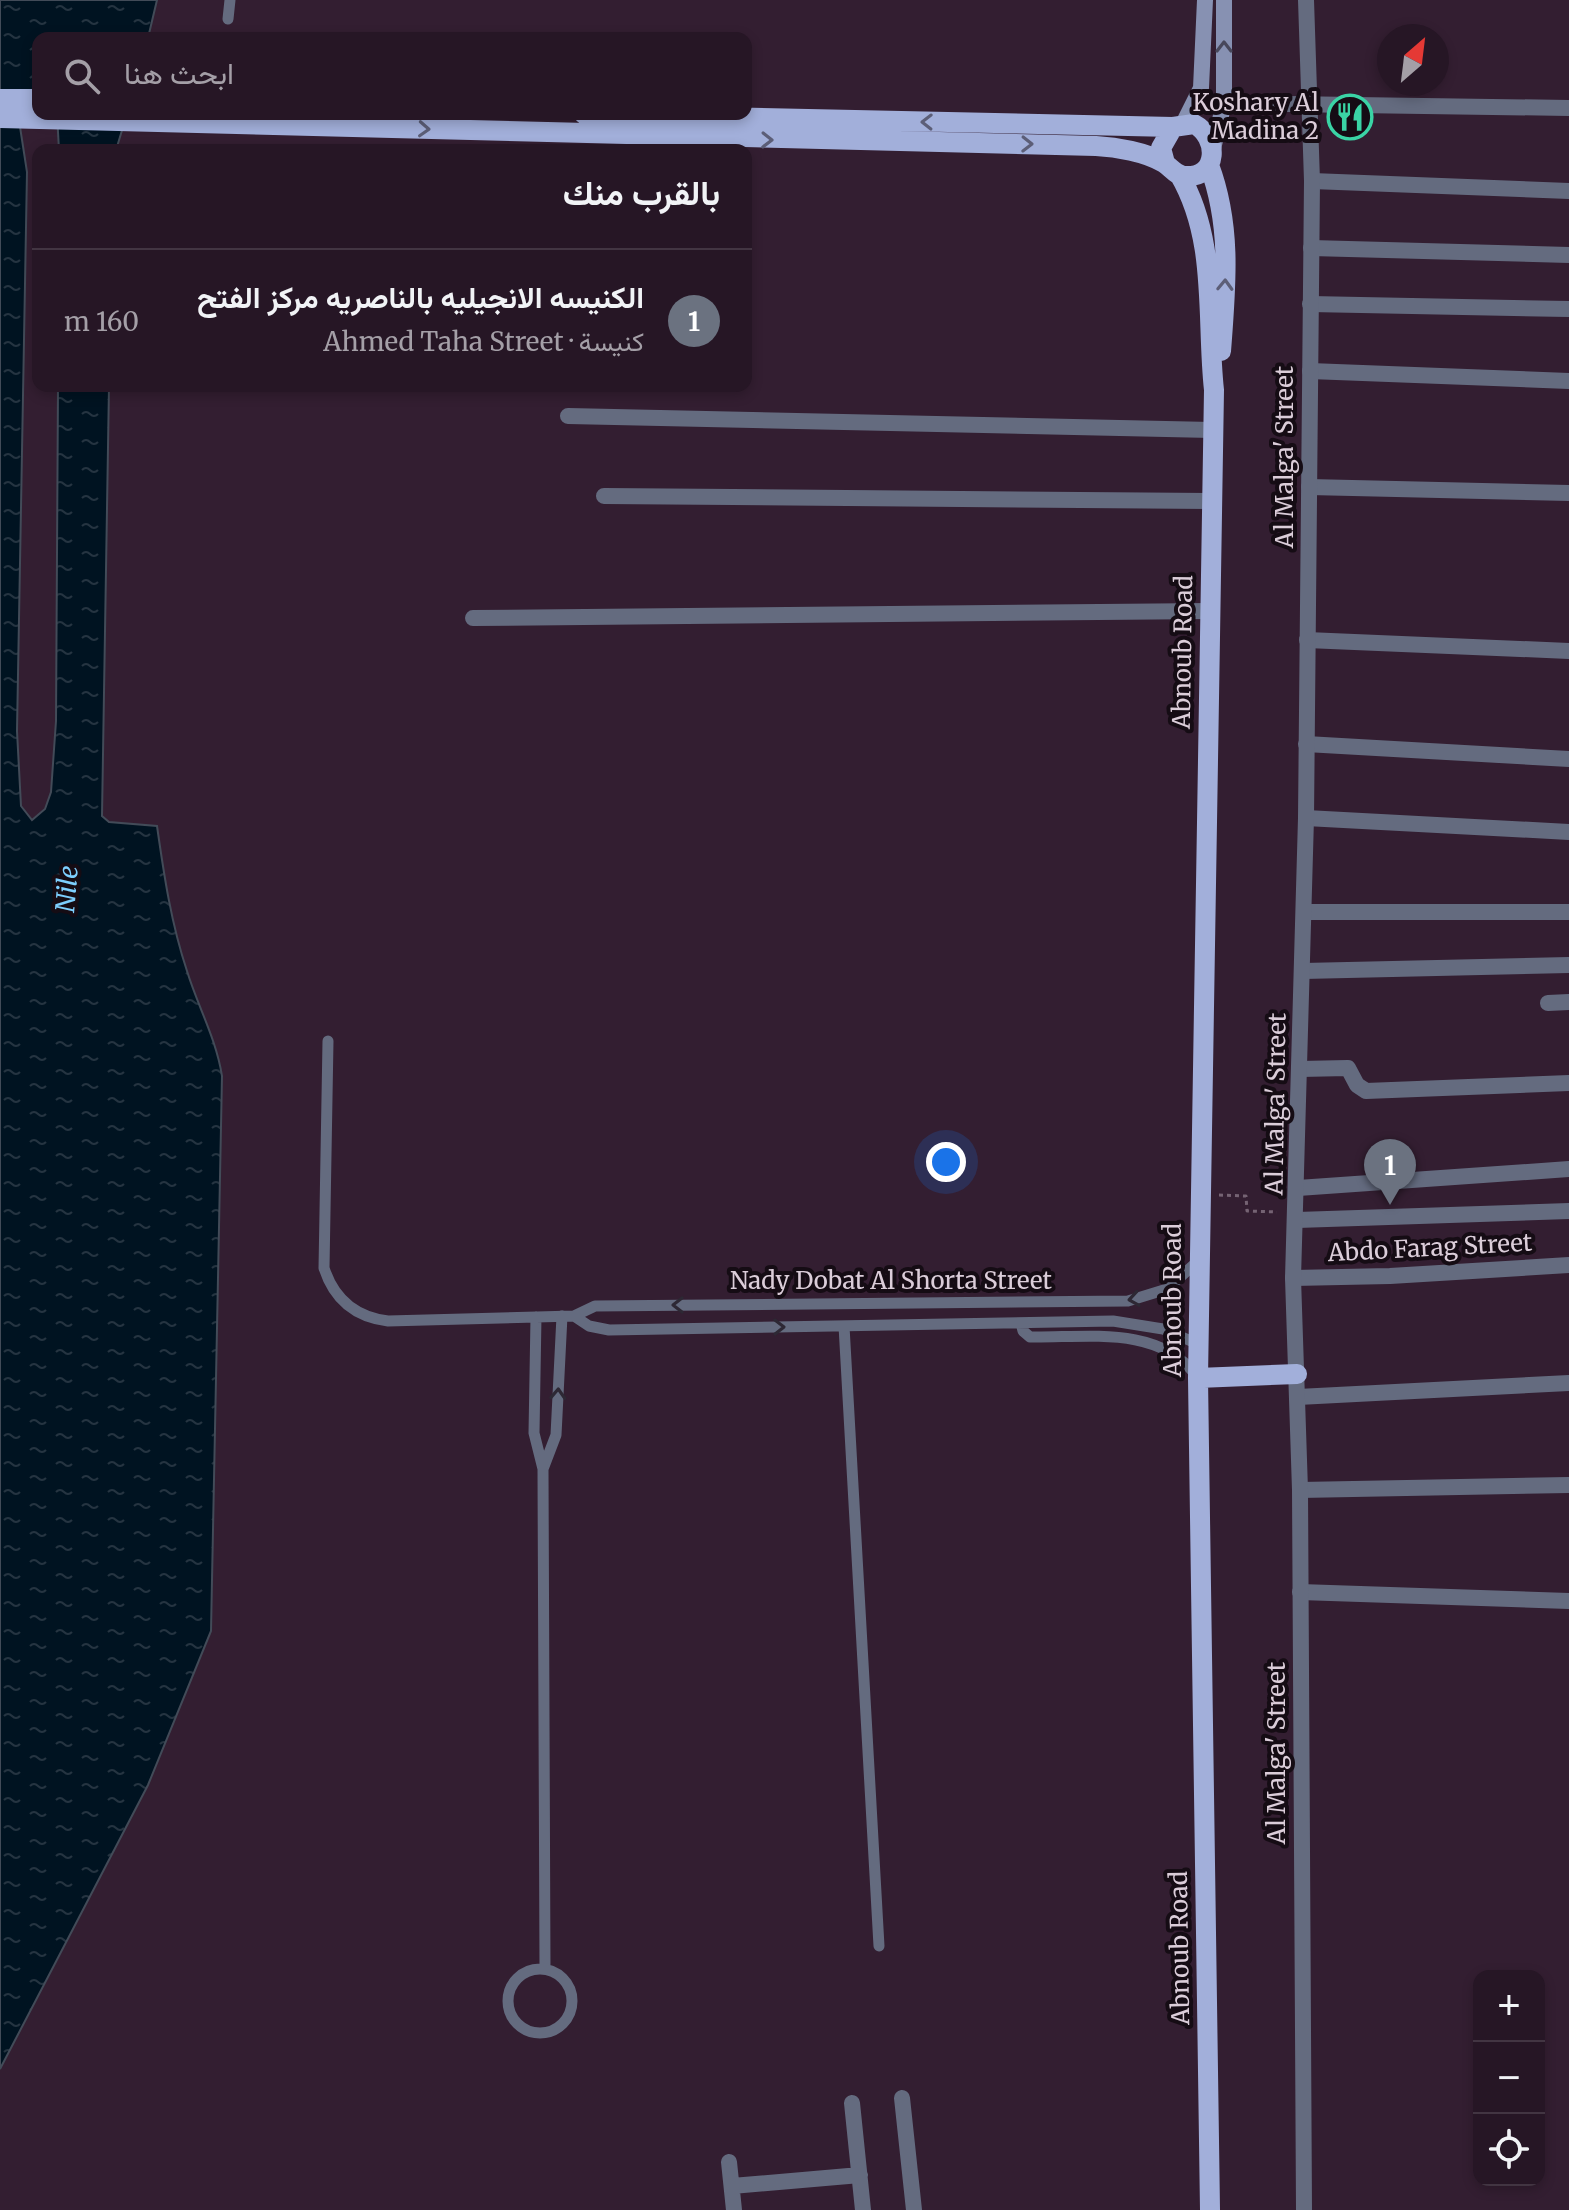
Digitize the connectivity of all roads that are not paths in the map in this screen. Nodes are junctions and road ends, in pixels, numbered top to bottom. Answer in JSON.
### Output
{"nodes":[{"id":1,"x":230,"y":0,"type":"edge"},
{"id":2,"x":1205,"y":0,"type":"edge"},
{"id":3,"x":1224,"y":0,"type":"edge"},
{"id":4,"x":1306,"y":0,"type":"edge"},
{"id":5,"x":228,"y":19,"type":"dead end"},
{"id":6,"x":0,"y":99,"type":"edge"},
{"id":7,"x":32,"y":99,"type":"edge"},
{"id":8,"x":1309,"y":102,"type":"junction"},
{"id":9,"x":1224,"y":103,"type":"junction"},
{"id":10,"x":1569,"y":108,"type":"edge"},
{"id":11,"x":752,"y":117,"type":"edge"},
{"id":12,"x":0,"y":118,"type":"edge"},
{"id":13,"x":32,"y":119,"type":"edge"},
{"id":14,"x":116,"y":120,"type":"edge"},
{"id":15,"x":1178,"y":126,"type":"junction"},
{"id":16,"x":1211,"y":157,"type":"junction"},
{"id":17,"x":1172,"y":169,"type":"junction"},
{"id":18,"x":1312,"y":181,"type":"junction"},
{"id":19,"x":1569,"y":191,"type":"edge"},
{"id":20,"x":1311,"y":248,"type":"junction"},
{"id":21,"x":1569,"y":255,"type":"edge"},
{"id":22,"x":1310,"y":304,"type":"junction"},
{"id":23,"x":1569,"y":309,"type":"edge"},
{"id":24,"x":1310,"y":371,"type":"junction"},
{"id":25,"x":1569,"y":381,"type":"edge"},
{"id":26,"x":1214,"y":390,"type":"junction"},
{"id":27,"x":568,"y":416,"type":"dead end"},
{"id":28,"x":1212,"y":430,"type":"junction"},
{"id":29,"x":1309,"y":487,"type":"junction"},
{"id":30,"x":1569,"y":493,"type":"edge"},
{"id":31,"x":604,"y":496,"type":"dead end"},
{"id":32,"x":1210,"y":501,"type":"junction"},
{"id":33,"x":1210,"y":611,"type":"junction"},
{"id":34,"x":473,"y":618,"type":"dead end"},
{"id":35,"x":1307,"y":640,"type":"junction"},
{"id":36,"x":1569,"y":651,"type":"edge"},
{"id":37,"x":1306,"y":744,"type":"junction"},
{"id":38,"x":1569,"y":759,"type":"edge"},
{"id":39,"x":1306,"y":818,"type":"junction"},
{"id":40,"x":1569,"y":832,"type":"edge"},
{"id":41,"x":1304,"y":912,"type":"junction"},
{"id":42,"x":1569,"y":912,"type":"edge"},
{"id":43,"x":1569,"y":965,"type":"edge"},
{"id":44,"x":1303,"y":971,"type":"junction"},
{"id":45,"x":1569,"y":1002,"type":"edge"},
{"id":46,"x":1548,"y":1003,"type":"dead end"},
{"id":47,"x":328,"y":1041,"type":"dead end"},
{"id":48,"x":1300,"y":1069,"type":"junction"},
{"id":49,"x":1569,"y":1083,"type":"edge"},
{"id":50,"x":1569,"y":1169,"type":"edge"},
{"id":51,"x":1298,"y":1188,"type":"junction"},
{"id":52,"x":1569,"y":1211,"type":"edge"},
{"id":53,"x":1289,"y":1216,"type":"junction"},
{"id":54,"x":1199,"y":1261,"type":"junction"},
{"id":55,"x":1569,"y":1265,"type":"edge"},
{"id":56,"x":1293,"y":1278,"type":"junction"},
{"id":57,"x":1072,"y":1302,"type":"junction"},
{"id":58,"x":568,"y":1316,"type":"junction"},
{"id":59,"x":536,"y":1317,"type":"junction"},
{"id":60,"x":1073,"y":1322,"type":"junction"},
{"id":61,"x":1021,"y":1323,"type":"junction"},
{"id":62,"x":844,"y":1326,"type":"junction"},
{"id":63,"x":1198,"y":1344,"type":"junction"},
{"id":64,"x":1290,"y":1375,"type":"junction"},
{"id":65,"x":1198,"y":1378,"type":"junction"},
{"id":66,"x":1569,"y":1383,"type":"edge"},
{"id":67,"x":1298,"y":1397,"type":"junction"},
{"id":68,"x":543,"y":1469,"type":"junction"},
{"id":69,"x":1569,"y":1485,"type":"edge"},
{"id":70,"x":1300,"y":1490,"type":"junction"},
{"id":71,"x":1300,"y":1592,"type":"junction"},
{"id":72,"x":1569,"y":1601,"type":"edge"},
{"id":73,"x":879,"y":1946,"type":"dead end"},
{"id":74,"x":545,"y":1967,"type":"junction"},
{"id":75,"x":902,"y":2098,"type":"dead end"},
{"id":76,"x":852,"y":2103,"type":"dead end"},
{"id":77,"x":729,"y":2162,"type":"dead end"},
{"id":78,"x":860,"y":2175,"type":"junction"},
{"id":79,"x":732,"y":2186,"type":"junction"},
{"id":80,"x":734,"y":2210,"type":"edge"},
{"id":81,"x":863,"y":2210,"type":"edge"},
{"id":82,"x":914,"y":2210,"type":"edge"},
{"id":83,"x":1210,"y":2210,"type":"edge"},
{"id":84,"x":1304,"y":2210,"type":"edge"}],
"edges":[{"from":1,"to":5,"type":"lane"},
{"from":2,"to":15,"type":"main road"},
{"from":9,"to":3,"type":"main road","one_way":true},
{"from":4,"to":8,"type":"street","name":"Al Malga' Street"},
{"from":6,"to":7,"type":"main road"},
{"from":8,"to":9,"type":"street"},
{"from":8,"to":10,"type":"street"},
{"from":8,"to":18,"type":"street","name":"Al Malga' Street"},
{"from":9,"to":16,"type":"main road"},
{"from":15,"to":11,"type":"main road","one_way":true},
{"from":12,"to":13,"type":"main road","one_way":true},
{"from":14,"to":17,"type":"main road","one_way":true},
{"from":15,"to":16,"type":"main road"},
{"from":15,"to":17,"type":"main road"},
{"from":16,"to":17,"type":"main road"},
{"from":26,"to":16,"type":"main road","name":"Abnoub Road","one_way":true},
{"from":17,"to":26,"type":"main road","name":"Abnoub Road"},
{"from":18,"to":19,"type":"street"},
{"from":18,"to":20,"type":"street","name":"Al Malga' Street"},
{"from":20,"to":21,"type":"street"},
{"from":20,"to":22,"type":"street","name":"Al Malga' Street"},
{"from":22,"to":23,"type":"street"},
{"from":22,"to":24,"type":"street","name":"Al Malga' Street"},
{"from":24,"to":25,"type":"street"},
{"from":24,"to":29,"type":"street","name":"Al Malga' Street"},
{"from":26,"to":28,"type":"main road","name":"Abnoub Road"},
{"from":27,"to":28,"type":"street"},
{"from":28,"to":32,"type":"main road","name":"Abnoub Road"},
{"from":29,"to":30,"type":"street"},
{"from":29,"to":35,"type":"street","name":"Al Malga' Street"},
{"from":31,"to":32,"type":"street"},
{"from":32,"to":33,"type":"main road","name":"Abnoub Road"},
{"from":33,"to":34,"type":"street"},
{"from":33,"to":54,"type":"main road","name":"Abnoub Road"},
{"from":35,"to":36,"type":"street"},
{"from":35,"to":37,"type":"street","name":"Al Malga' Street"},
{"from":37,"to":38,"type":"street"},
{"from":37,"to":39,"type":"street","name":"Al Malga' Street"},
{"from":39,"to":40,"type":"street"},
{"from":39,"to":41,"type":"street","name":"Al Malga' Street"},
{"from":41,"to":42,"type":"street"},
{"from":41,"to":44,"type":"street","name":"Al Malga' Street"},
{"from":43,"to":44,"type":"street"},
{"from":44,"to":48,"type":"street","name":"Al Malga' Street"},
{"from":45,"to":46,"type":"street"},
{"from":47,"to":59,"type":"lane","name":"Nady Dobat Al Shorta Street"},
{"from":48,"to":49,"type":"street"},
{"from":48,"to":51,"type":"street","name":"Al Malga' Street"},
{"from":50,"to":51,"type":"street"},
{"from":51,"to":53,"type":"street","name":"Al Malga' Street"},
{"from":52,"to":53,"type":"street"},
{"from":53,"to":56,"type":"street","name":"Al Malga' Street"},
{"from":54,"to":57,"type":"lane","name":"Nady Dobat Al Shorta Street","one_way":true},
{"from":54,"to":63,"type":"main road","name":"Abnoub Road"},
{"from":55,"to":56,"type":"street","name":"Abdo Farag Street"},
{"from":56,"to":64,"type":"street","name":"Al Malga' Street"},
{"from":57,"to":58,"type":"lane","name":"Nady Dobat Al Shorta Street","one_way":true},
{"from":57,"to":60,"type":"lane"},
{"from":58,"to":59,"type":"lane","name":"Nady Dobat Al Shorta Street"},
{"from":58,"to":62,"type":"lane","name":"Nady Dobat Al Shorta Street","one_way":true},
{"from":68,"to":58,"type":"lane","one_way":true},
{"from":59,"to":68,"type":"lane"},
{"from":60,"to":61,"type":"lane","name":"Nady Dobat Al Shorta Street"},
{"from":60,"to":63,"type":"lane","name":"Nady Dobat Al Shorta Street"},
{"from":61,"to":62,"type":"lane","name":"Nady Dobat Al Shorta Street"},
{"from":61,"to":65,"type":"lane"},
{"from":62,"to":73,"type":"lane"},
{"from":63,"to":65,"type":"main road","name":"Abnoub Road"},
{"from":64,"to":65,"type":"main road"},
{"from":64,"to":67,"type":"street","name":"Al Malga' Street"},
{"from":65,"to":83,"type":"main road","name":"Abnoub Road"},
{"from":66,"to":67,"type":"street"},
{"from":67,"to":70,"type":"street","name":"Al Malga' Street"},
{"from":68,"to":74,"type":"lane"},
{"from":69,"to":70,"type":"street"},
{"from":70,"to":71,"type":"street","name":"Al Malga' Street"},
{"from":71,"to":72,"type":"street"},
{"from":71,"to":84,"type":"street","name":"Al Malga' Street"},
{"from":74,"to":74,"type":"lane"},
{"from":75,"to":82,"type":"street"},
{"from":76,"to":78,"type":"street"},
{"from":77,"to":79,"type":"street"},
{"from":78,"to":79,"type":"street"},
{"from":78,"to":81,"type":"street"},
{"from":79,"to":80,"type":"street"}]}
